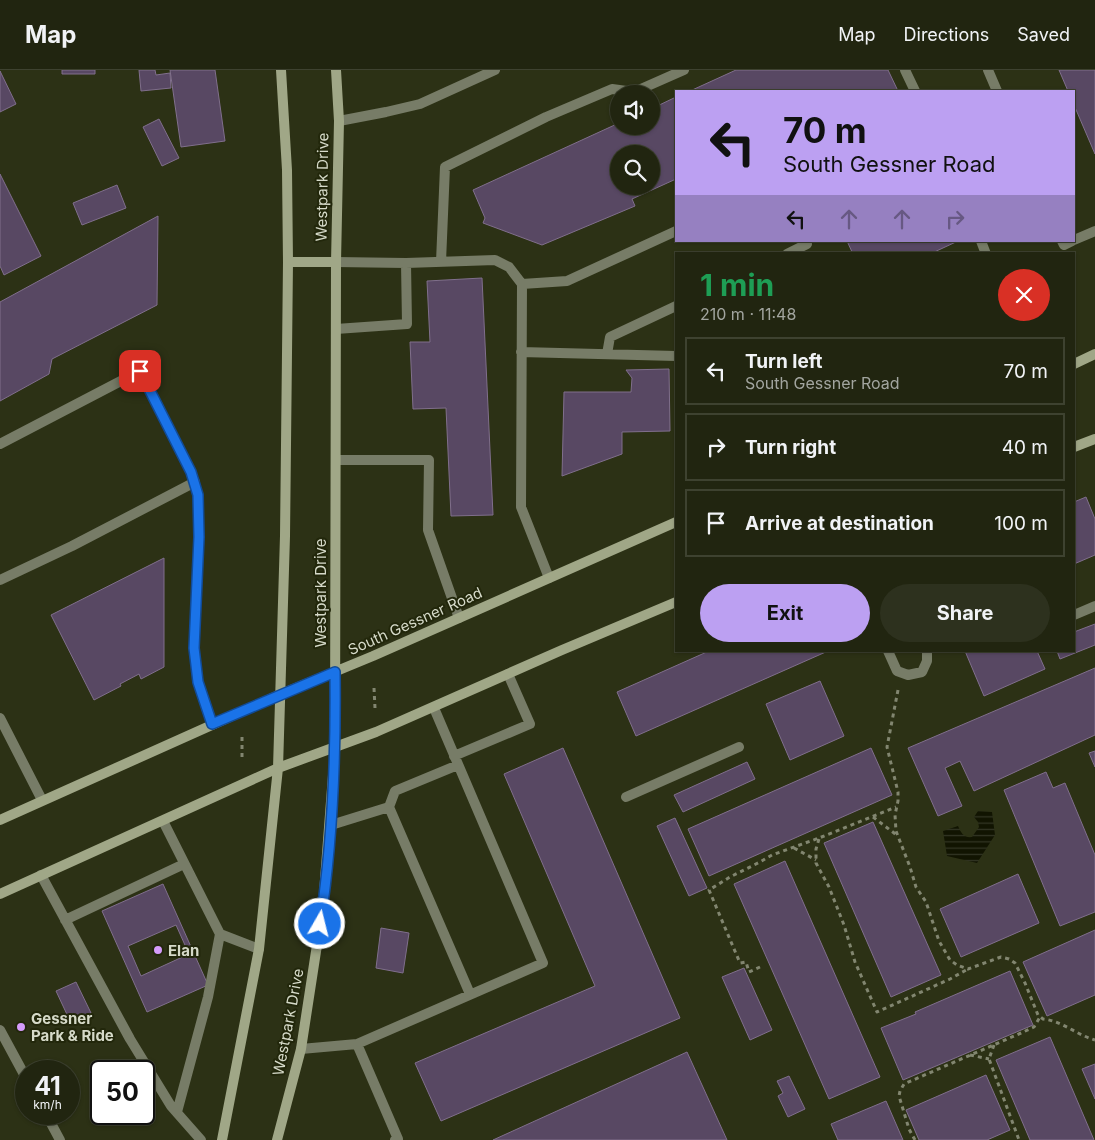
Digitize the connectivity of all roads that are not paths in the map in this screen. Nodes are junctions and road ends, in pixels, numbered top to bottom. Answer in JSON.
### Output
{"nodes":[{"id":1,"x":281,"y":70,"type":"edge"},
{"id":2,"x":336,"y":70,"type":"edge"},
{"id":3,"x":495,"y":70,"type":"edge"},
{"id":4,"x":684,"y":70,"type":"edge"},
{"id":5,"x":905,"y":70,"type":"edge"},
{"id":6,"x":988,"y":70,"type":"edge"},
{"id":7,"x":915,"y":90,"type":"edge"},
{"id":8,"x":997,"y":90,"type":"edge"},
{"id":9,"x":339,"y":121,"type":"junction"},
{"id":10,"x":1095,"y":231,"type":"edge"},
{"id":11,"x":675,"y":232,"type":"edge"},
{"id":12,"x":1075,"y":240,"type":"edge"},
{"id":13,"x":808,"y":247,"type":"edge"},
{"id":14,"x":793,"y":252,"type":"edge"},
{"id":15,"x":288,"y":262,"type":"junction"},
{"id":16,"x":336,"y":262,"type":"junction"},
{"id":17,"x":441,"y":262,"type":"junction"},
{"id":18,"x":406,"y":263,"type":"junction"},
{"id":19,"x":522,"y":284,"type":"junction"},
{"id":20,"x":675,"y":306,"type":"edge"},
{"id":21,"x":336,"y":329,"type":"junction"},
{"id":22,"x":521,"y":352,"type":"junction"},
{"id":23,"x":607,"y":354,"type":"junction"},
{"id":24,"x":1095,"y":354,"type":"edge"},
{"id":25,"x":675,"y":356,"type":"edge"},
{"id":26,"x":1075,"y":364,"type":"edge"},
{"id":27,"x":1095,"y":439,"type":"edge"},
{"id":28,"x":0,"y":444,"type":"edge"},
{"id":29,"x":1075,"y":447,"type":"edge"},
{"id":30,"x":336,"y":460,"type":"junction"},
{"id":31,"x":195,"y":482,"type":"junction"},
{"id":32,"x":675,"y":522,"type":"edge"},
{"id":33,"x":549,"y":578,"type":"junction"},
{"id":34,"x":0,"y":580,"type":"edge"},
{"id":35,"x":675,"y":602,"type":"edge"},
{"id":36,"x":1095,"y":606,"type":"edge"},
{"id":37,"x":1075,"y":615,"type":"edge"},
{"id":38,"x":459,"y":618,"type":"junction"},
{"id":39,"x":888,"y":652,"type":"edge"},
{"id":40,"x":927,"y":652,"type":"edge"},
{"id":41,"x":335,"y":672,"type":"junction"},
{"id":42,"x":508,"y":674,"type":"junction"},
{"id":43,"x":281,"y":694,"type":"junction"},
{"id":44,"x":434,"y":708,"type":"junction"},
{"id":45,"x":0,"y":718,"type":"edge"},
{"id":46,"x":212,"y":724,"type":"junction"},
{"id":47,"x":739,"y":747,"type":"dead end"},
{"id":48,"x":336,"y":749,"type":"junction"},
{"id":49,"x":456,"y":760,"type":"junction"},
{"id":50,"x":278,"y":768,"type":"junction"},
{"id":51,"x":626,"y":797,"type":"dead end"},
{"id":52,"x":42,"y":800,"type":"junction"},
{"id":53,"x":389,"y":807,"type":"junction"},
{"id":54,"x":0,"y":820,"type":"edge"},
{"id":55,"x":163,"y":821,"type":"junction"},
{"id":56,"x":330,"y":824,"type":"junction"},
{"id":57,"x":184,"y":864,"type":"junction"},
{"id":58,"x":41,"y":875,"type":"junction"},
{"id":59,"x":0,"y":894,"type":"edge"},
{"id":60,"x":65,"y":920,"type":"junction"},
{"id":61,"x":220,"y":934,"type":"junction"},
{"id":62,"x":259,"y":949,"type":"junction"},
{"id":63,"x":470,"y":994,"type":"junction"},
{"id":64,"x":0,"y":1030,"type":"edge"},
{"id":65,"x":357,"y":1044,"type":"junction"},
{"id":66,"x":301,"y":1049,"type":"junction"},
{"id":67,"x":16,"y":1060,"type":"edge"},
{"id":68,"x":177,"y":1112,"type":"junction"},
{"id":69,"x":52,"y":1125,"type":"edge"},
{"id":70,"x":60,"y":1140,"type":"edge"},
{"id":71,"x":202,"y":1140,"type":"edge"},
{"id":72,"x":222,"y":1140,"type":"edge"},
{"id":73,"x":277,"y":1140,"type":"edge"},
{"id":74,"x":395,"y":1140,"type":"edge"}],
"edges":[{"from":1,"to":15,"type":"main road"},
{"from":2,"to":9,"type":"main road","name":"Westpark Drive"},
{"from":3,"to":9,"type":"lane"},
{"from":4,"to":17,"type":"lane"},
{"from":5,"to":7,"type":"lane"},
{"from":6,"to":8,"type":"lane"},
{"from":9,"to":16,"type":"main road","name":"Westpark Drive"},
{"from":10,"to":12,"type":"lane"},
{"from":11,"to":19,"type":"lane"},
{"from":13,"to":14,"type":"lane"},
{"from":15,"to":16,"type":"main road"},
{"from":15,"to":43,"type":"main road"},
{"from":16,"to":18,"type":"lane"},
{"from":16,"to":21,"type":"main road","name":"Westpark Drive"},
{"from":17,"to":18,"type":"lane"},
{"from":17,"to":19,"type":"lane"},
{"from":18,"to":21,"type":"lane"},
{"from":19,"to":22,"type":"lane"},
{"from":20,"to":23,"type":"lane"},
{"from":21,"to":30,"type":"main road","name":"Westpark Drive"},
{"from":22,"to":23,"type":"lane"},
{"from":22,"to":33,"type":"lane"},
{"from":23,"to":25,"type":"lane"},
{"from":24,"to":26,"type":"main road"},
{"from":27,"to":29,"type":"main road"},
{"from":28,"to":31,"type":"lane"},
{"from":30,"to":38,"type":"lane"},
{"from":30,"to":41,"type":"main road","name":"Westpark Drive"},
{"from":31,"to":34,"type":"lane"},
{"from":31,"to":46,"type":"lane"},
{"from":32,"to":33,"type":"main road","name":"South Gessner Road"},
{"from":33,"to":38,"type":"main road","name":"South Gessner Road"},
{"from":35,"to":42,"type":"main road"},
{"from":36,"to":37,"type":"lane"},
{"from":38,"to":41,"type":"main road","name":"South Gessner Road"},
{"from":39,"to":40,"type":"lane"},
{"from":41,"to":43,"type":"main road","name":"South Gessner Road"},
{"from":41,"to":48,"type":"main road","name":"Westpark Drive"},
{"from":42,"to":44,"type":"main road"},
{"from":42,"to":49,"type":"lane"},
{"from":43,"to":46,"type":"main road","name":"South Gessner Road"},
{"from":43,"to":50,"type":"main road"},
{"from":44,"to":48,"type":"main road"},
{"from":44,"to":49,"type":"lane"},
{"from":45,"to":52,"type":"lane"},
{"from":46,"to":52,"type":"main road","name":"South Gessner Road"},
{"from":47,"to":51,"type":"lane"},
{"from":48,"to":50,"type":"main road"},
{"from":48,"to":56,"type":"main road","name":"Westpark Drive"},
{"from":49,"to":53,"type":"lane"},
{"from":49,"to":63,"type":"lane"},
{"from":50,"to":55,"type":"main road"},
{"from":50,"to":62,"type":"main road"},
{"from":52,"to":54,"type":"main road","name":"South Gessner Road"},
{"from":53,"to":56,"type":"lane"},
{"from":53,"to":63,"type":"lane"},
{"from":55,"to":57,"type":"lane"},
{"from":55,"to":58,"type":"main road"},
{"from":56,"to":66,"type":"main road","name":"Westpark Drive"},
{"from":57,"to":60,"type":"lane"},
{"from":57,"to":61,"type":"lane"},
{"from":58,"to":59,"type":"main road"},
{"from":58,"to":60,"type":"lane"},
{"from":60,"to":68,"type":"lane"},
{"from":61,"to":62,"type":"lane"},
{"from":61,"to":68,"type":"lane"},
{"from":62,"to":72,"type":"main road"},
{"from":63,"to":65,"type":"lane"},
{"from":64,"to":67,"type":"lane"},
{"from":65,"to":66,"type":"lane"},
{"from":65,"to":74,"type":"lane"},
{"from":66,"to":73,"type":"main road","name":"Westpark Drive"},
{"from":68,"to":71,"type":"lane"},
{"from":69,"to":70,"type":"lane"}]}
